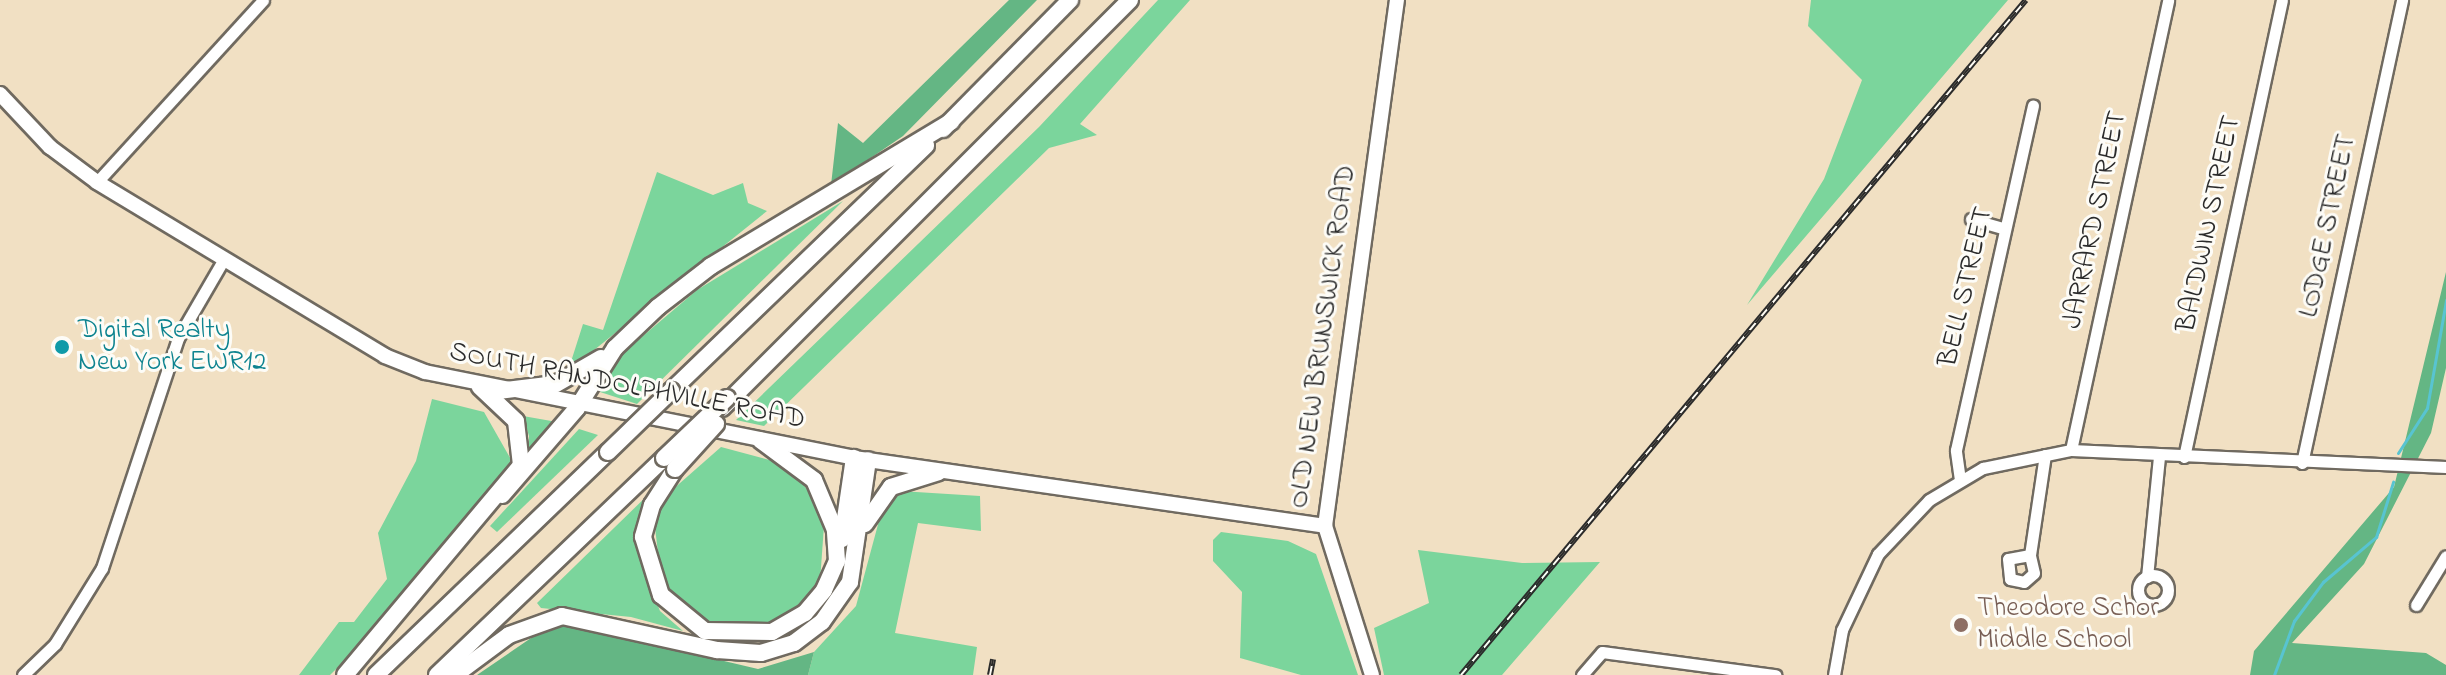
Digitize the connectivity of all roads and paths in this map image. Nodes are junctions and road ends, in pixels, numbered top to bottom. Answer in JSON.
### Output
{"nodes":[{"id":1,"x":263,"y":0,"type":"edge"},
{"id":2,"x":1070,"y":0,"type":"edge"},
{"id":3,"x":1130,"y":0,"type":"edge"},
{"id":4,"x":1397,"y":0,"type":"edge"},
{"id":5,"x":2168,"y":0,"type":"edge"},
{"id":6,"x":2282,"y":0,"type":"edge"},
{"id":7,"x":2402,"y":0,"type":"edge"},
{"id":8,"x":0,"y":94,"type":"edge"},
{"id":9,"x":2033,"y":106,"type":"dead end"},
{"id":10,"x":951,"y":122,"type":"junction"},
{"id":11,"x":97,"y":182,"type":"junction"},
{"id":12,"x":1971,"y":219,"type":"dead end"},
{"id":13,"x":2003,"y":228,"type":"junction"},
{"id":14,"x":224,"y":259,"type":"junction"},
{"id":15,"x":615,"y":348,"type":"junction"},
{"id":16,"x":480,"y":387,"type":"junction"},
{"id":17,"x":498,"y":391,"type":"junction"},
{"id":18,"x":577,"y":408,"type":"junction"},
{"id":19,"x":760,"y":440,"type":"junction"},
{"id":20,"x":2071,"y":450,"type":"junction"},
{"id":21,"x":2045,"y":455,"type":"junction"},
{"id":22,"x":2159,"y":456,"type":"junction"},
{"id":23,"x":2184,"y":457,"type":"junction"},
{"id":24,"x":861,"y":459,"type":"junction"},
{"id":25,"x":2302,"y":463,"type":"junction"},
{"id":26,"x":669,"y":464,"type":"junction"},
{"id":27,"x":2446,"y":467,"type":"edge"},
{"id":28,"x":939,"y":472,"type":"junction"},
{"id":29,"x":1960,"y":480,"type":"junction"},
{"id":30,"x":502,"y":495,"type":"junction"},
{"id":31,"x":1325,"y":526,"type":"junction"},
{"id":32,"x":862,"y":529,"type":"junction"},
{"id":33,"x":2030,"y":555,"type":"dead end"},
{"id":34,"x":2446,"y":556,"type":"edge"},
{"id":35,"x":837,"y":561,"type":"junction"},
{"id":36,"x":2147,"y":577,"type":"dead end"},
{"id":37,"x":2416,"y":605,"type":"dead end"},
{"id":38,"x":23,"y":675,"type":"edge"},
{"id":39,"x":345,"y":675,"type":"edge"},
{"id":40,"x":376,"y":675,"type":"edge"},
{"id":41,"x":437,"y":675,"type":"edge"},
{"id":42,"x":455,"y":675,"type":"edge"},
{"id":43,"x":1372,"y":675,"type":"edge"},
{"id":44,"x":1582,"y":675,"type":"edge"},
{"id":45,"x":1775,"y":675,"type":"edge"},
{"id":46,"x":1834,"y":675,"type":"edge"}],
"edges":[{"from":1,"to":11,"type":"street"},
{"from":2,"to":10,"type":"highway"},
{"from":3,"to":26,"type":"highway","bridge":true},
{"from":4,"to":31,"type":"main road","name":"OLD NEW BRUNSWICK ROAD"},
{"from":5,"to":20,"type":"street","name":"JARRARD STREET"},
{"from":6,"to":23,"type":"street","name":"BALDWIN STREET"},
{"from":7,"to":25,"type":"street","name":"LODGE STREET"},
{"from":8,"to":11,"type":"main road","name":"SOUTH RANDOLPHVILLE ROAD"},
{"from":9,"to":13,"type":"street","name":"BELL STREET"},
{"from":10,"to":15,"type":"highway"},
{"from":10,"to":40,"type":"highway","bridge":true},
{"from":11,"to":14,"type":"main road","name":"SOUTH RANDOLPHVILLE ROAD"},
{"from":12,"to":13,"type":"street"},
{"from":13,"to":29,"type":"street","name":"BELL STREET"},
{"from":14,"to":16,"type":"main road","name":"SOUTH RANDOLPHVILLE ROAD"},
{"from":14,"to":38,"type":"street"},
{"from":15,"to":17,"type":"highway"},
{"from":15,"to":18,"type":"highway"},
{"from":16,"to":17,"type":"main road","name":"SOUTH RANDOLPHVILLE ROAD"},
{"from":16,"to":30,"type":"highway"},
{"from":17,"to":18,"type":"main road","name":"SOUTH RANDOLPHVILLE ROAD"},
{"from":18,"to":19,"type":"main road","name":"SOUTH RANDOLPHVILLE ROAD"},
{"from":18,"to":30,"type":"highway"},
{"from":19,"to":24,"type":"main road","name":"SOUTH RANDOLPHVILLE ROAD"},
{"from":19,"to":35,"type":"highway"},
{"from":20,"to":21,"type":"street"},
{"from":20,"to":22,"type":"street"},
{"from":21,"to":29,"type":"street"},
{"from":21,"to":33,"type":"street"},
{"from":22,"to":23,"type":"street"},
{"from":22,"to":36,"type":"street"},
{"from":23,"to":25,"type":"street"},
{"from":24,"to":28,"type":"main road","name":"SOUTH RANDOLPHVILLE ROAD"},
{"from":24,"to":32,"type":"highway"},
{"from":24,"to":35,"type":"highway"},
{"from":25,"to":27,"type":"street"},
{"from":26,"to":35,"type":"highway"},
{"from":26,"to":41,"type":"highway"},
{"from":28,"to":31,"type":"main road","name":"SOUTH RANDOLPHVILLE ROAD"},
{"from":28,"to":32,"type":"highway"},
{"from":29,"to":46,"type":"street"},
{"from":30,"to":39,"type":"highway"},
{"from":31,"to":43,"type":"main road","name":"OLD NEW BRUNSWICK ROAD"},
{"from":32,"to":42,"type":"highway"},
{"from":34,"to":37,"type":"street"},
{"from":44,"to":45,"type":"street"}]}
